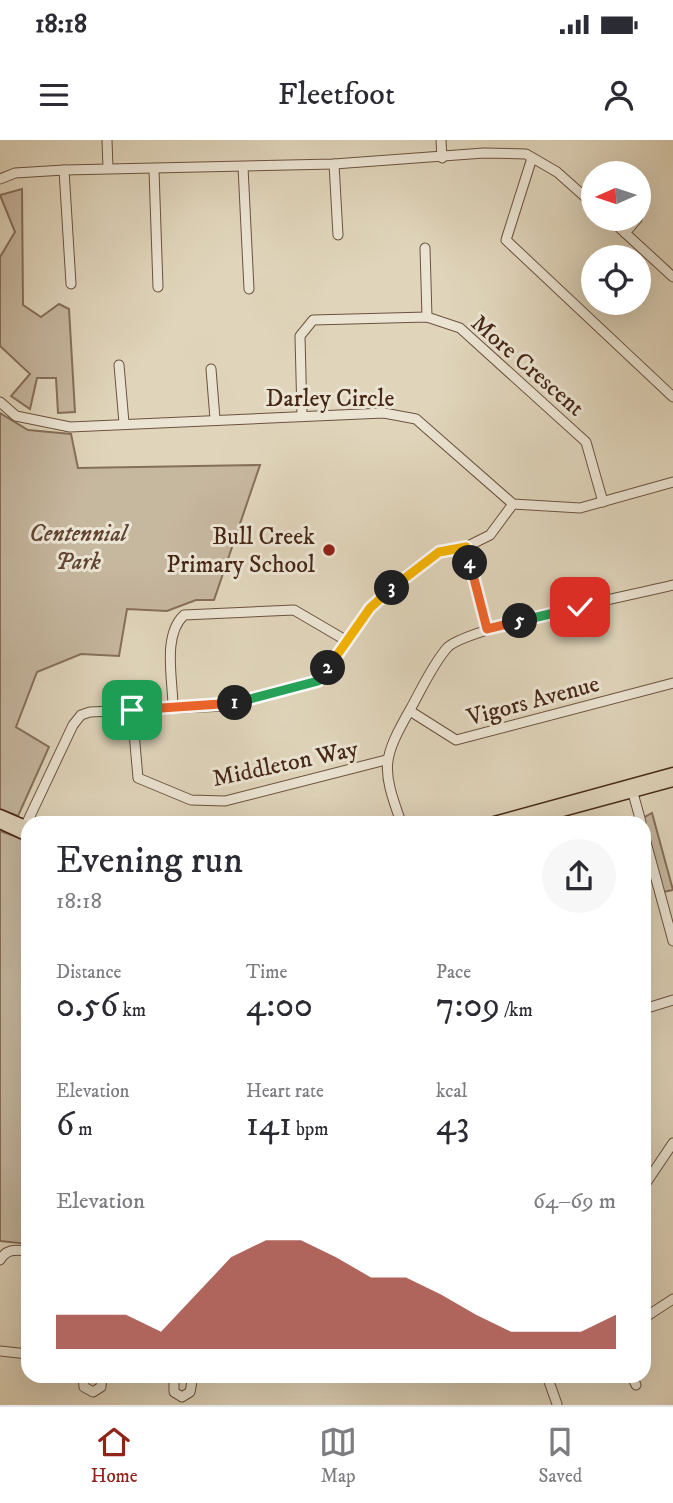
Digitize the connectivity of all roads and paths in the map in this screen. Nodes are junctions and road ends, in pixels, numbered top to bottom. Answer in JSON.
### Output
{"nodes":[{"id":1,"x":107,"y":140,"type":"edge"},
{"id":2,"x":441,"y":140,"type":"edge"},
{"id":3,"x":442,"y":158,"type":"junction"},
{"id":4,"x":532,"y":158,"type":"junction"},
{"id":5,"x":334,"y":164,"type":"junction"},
{"id":6,"x":243,"y":167,"type":"junction"},
{"id":7,"x":108,"y":169,"type":"junction"},
{"id":8,"x":64,"y":170,"type":"junction"},
{"id":9,"x":154,"y":170,"type":"junction"},
{"id":10,"x":0,"y":179,"type":"edge"},
{"id":11,"x":581,"y":193,"type":"edge"},
{"id":12,"x":625,"y":233,"type":"edge"},
{"id":13,"x":338,"y":234,"type":"dead end"},
{"id":14,"x":425,"y":248,"type":"dead end"},
{"id":15,"x":673,"y":277,"type":"edge"},
{"id":16,"x":71,"y":285,"type":"dead end"},
{"id":17,"x":158,"y":287,"type":"dead end"},
{"id":18,"x":249,"y":289,"type":"dead end"},
{"id":19,"x":427,"y":317,"type":"junction"},
{"id":20,"x":119,"y":365,"type":"dead end"},
{"id":21,"x":211,"y":369,"type":"dead end"},
{"id":22,"x":673,"y":397,"type":"edge"},
{"id":23,"x":0,"y":401,"type":"edge"},
{"id":24,"x":302,"y":416,"type":"junction"},
{"id":25,"x":215,"y":419,"type":"junction"},
{"id":26,"x":124,"y":423,"type":"junction"},
{"id":27,"x":673,"y":482,"type":"edge"},
{"id":28,"x":603,"y":502,"type":"junction"},
{"id":29,"x":513,"y":504,"type":"junction"},
{"id":30,"x":466,"y":547,"type":"junction"},
{"id":31,"x":673,"y":585,"type":"edge"},
{"id":32,"x":487,"y":629,"type":"junction"},
{"id":33,"x":347,"y":641,"type":"junction"},
{"id":34,"x":673,"y":683,"type":"edge"},
{"id":35,"x":173,"y":708,"type":"junction"},
{"id":36,"x":132,"y":710,"type":"junction"},
{"id":37,"x":410,"y":711,"type":"junction"},
{"id":38,"x":386,"y":760,"type":"junction"},
{"id":39,"x":673,"y":773,"type":"edge"},
{"id":40,"x":673,"y":781,"type":"edge"},
{"id":41,"x":631,"y":788,"type":"junction"},
{"id":42,"x":0,"y":815,"type":"edge"},
{"id":43,"x":32,"y":816,"type":"edge"},
{"id":44,"x":399,"y":816,"type":"edge"},
{"id":45,"x":518,"y":816,"type":"edge"},
{"id":46,"x":541,"y":816,"type":"edge"},
{"id":47,"x":638,"y":816,"type":"edge"},
{"id":48,"x":0,"y":823,"type":"edge"},
{"id":49,"x":21,"y":827,"type":"edge"},
{"id":50,"x":21,"y":829,"type":"edge"},
{"id":51,"x":651,"y":861,"type":"edge"},
{"id":52,"x":673,"y":941,"type":"edge"},
{"id":53,"x":673,"y":1000,"type":"edge"},
{"id":54,"x":651,"y":1007,"type":"edge"},
{"id":55,"x":673,"y":1143,"type":"edge"},
{"id":56,"x":651,"y":1176,"type":"edge"},
{"id":57,"x":21,"y":1251,"type":"edge"},
{"id":58,"x":0,"y":1260,"type":"edge"},
{"id":59,"x":673,"y":1299,"type":"edge"},
{"id":60,"x":651,"y":1313,"type":"edge"},
{"id":61,"x":0,"y":1351,"type":"edge"},
{"id":62,"x":21,"y":1353,"type":"edge"},
{"id":63,"x":84,"y":1383,"type":"edge"},
{"id":64,"x":101,"y":1383,"type":"edge"},
{"id":65,"x":174,"y":1383,"type":"edge"},
{"id":66,"x":192,"y":1383,"type":"edge"},
{"id":67,"x":550,"y":1383,"type":"edge"},
{"id":68,"x":557,"y":1404,"type":"edge"}],
"edges":[{"from":1,"to":7,"type":"street"},
{"from":2,"to":3,"type":"street"},
{"from":3,"to":4,"type":"street"},
{"from":3,"to":5,"type":"street"},
{"from":4,"to":11,"type":"street"},
{"from":4,"to":22,"type":"street"},
{"from":5,"to":6,"type":"street"},
{"from":5,"to":13,"type":"street"},
{"from":6,"to":9,"type":"street"},
{"from":6,"to":18,"type":"street"},
{"from":7,"to":8,"type":"street"},
{"from":7,"to":9,"type":"street"},
{"from":8,"to":10,"type":"street"},
{"from":8,"to":16,"type":"street"},
{"from":9,"to":17,"type":"street"},
{"from":12,"to":15,"type":"street"},
{"from":14,"to":19,"type":"street"},
{"from":19,"to":24,"type":"street","name":"More Crescent"},
{"from":19,"to":28,"type":"street","name":"More Crescent"},
{"from":20,"to":26,"type":"street"},
{"from":21,"to":25,"type":"street"},
{"from":23,"to":26,"type":"street","name":"Darley Circle"},
{"from":24,"to":25,"type":"street","name":"Darley Circle"},
{"from":24,"to":29,"type":"street","name":"Darley Circle"},
{"from":25,"to":26,"type":"street","name":"Darley Circle"},
{"from":27,"to":28,"type":"street"},
{"from":28,"to":29,"type":"street"},
{"from":29,"to":30,"type":"street"},
{"from":30,"to":32,"type":"street"},
{"from":30,"to":33,"type":"street"},
{"from":31,"to":32,"type":"street"},
{"from":32,"to":37,"type":"street"},
{"from":33,"to":35,"type":"street"},
{"from":33,"to":35,"type":"street"},
{"from":34,"to":37,"type":"street","name":"Vigors Avenue"},
{"from":35,"to":36,"type":"street"},
{"from":36,"to":38,"type":"street","name":"Middleton Way"},
{"from":36,"to":43,"type":"street"},
{"from":37,"to":38,"type":"street"},
{"from":38,"to":44,"type":"street"},
{"from":39,"to":41,"type":"main road"},
{"from":40,"to":41,"type":"main road"},
{"from":41,"to":45,"type":"main road"},
{"from":41,"to":46,"type":"main road"},
{"from":41,"to":47,"type":"street"},
{"from":42,"to":49,"type":"main road"},
{"from":48,"to":50,"type":"main road"},
{"from":51,"to":52,"type":"street"},
{"from":53,"to":54,"type":"street"},
{"from":55,"to":56,"type":"street"},
{"from":57,"to":58,"type":"street"},
{"from":59,"to":60,"type":"street"},
{"from":61,"to":62,"type":"street"},
{"from":63,"to":64,"type":"street"},
{"from":65,"to":66,"type":"street"},
{"from":67,"to":68,"type":"street"}]}
